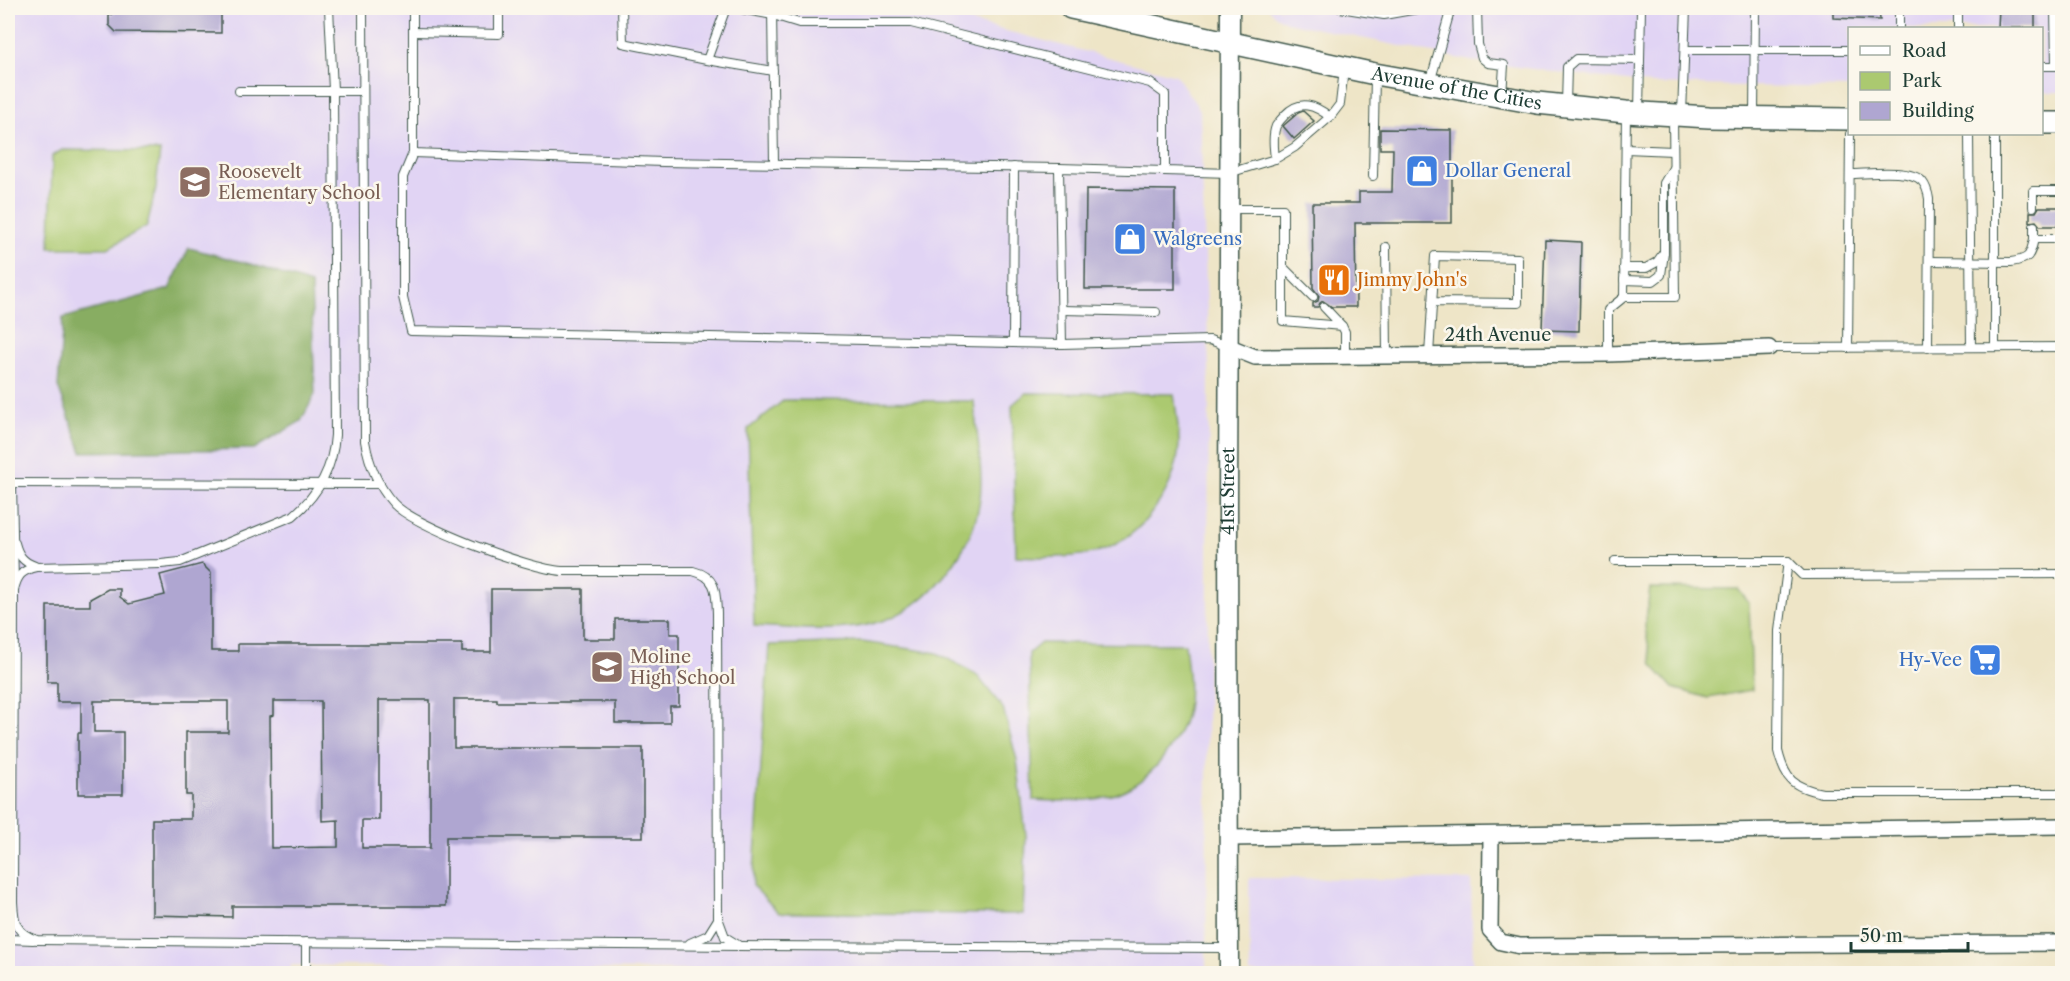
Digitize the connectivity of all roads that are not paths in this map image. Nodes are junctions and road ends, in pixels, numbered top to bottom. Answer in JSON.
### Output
{"nodes":[{"id":1,"x":329,"y":8,"type":"edge"},
{"id":2,"x":363,"y":8,"type":"edge"},
{"id":3,"x":413,"y":8,"type":"edge"},
{"id":4,"x":499,"y":8,"type":"edge"},
{"id":5,"x":622,"y":8,"type":"edge"},
{"id":6,"x":726,"y":8,"type":"edge"},
{"id":7,"x":736,"y":8,"type":"edge"},
{"id":8,"x":1071,"y":8,"type":"edge"},
{"id":9,"x":1230,"y":8,"type":"edge"},
{"id":10,"x":1339,"y":8,"type":"edge"},
{"id":11,"x":1423,"y":8,"type":"edge"},
{"id":12,"x":1451,"y":8,"type":"edge"},
{"id":13,"x":1477,"y":8,"type":"edge"},
{"id":14,"x":1641,"y":8,"type":"edge"},
{"id":15,"x":1686,"y":8,"type":"edge"},
{"id":16,"x":1755,"y":8,"type":"edge"},
{"id":17,"x":1899,"y":8,"type":"edge"},
{"id":18,"x":1958,"y":8,"type":"edge"},
{"id":19,"x":2055,"y":8,"type":"edge"},
{"id":20,"x":772,"y":11,"type":"edge"},
{"id":21,"x":1115,"y":12,"type":"edge"},
{"id":22,"x":1899,"y":27,"type":"edge"},
{"id":23,"x":1958,"y":27,"type":"edge"},
{"id":24,"x":413,"y":32,"type":"junction"},
{"id":25,"x":1230,"y":44,"type":"junction"},
{"id":26,"x":1685,"y":50,"type":"junction"},
{"id":27,"x":1848,"y":50,"type":"edge"},
{"id":28,"x":1755,"y":51,"type":"junction"},
{"id":29,"x":707,"y":60,"type":"junction"},
{"id":30,"x":1640,"y":60,"type":"junction"},
{"id":31,"x":2043,"y":66,"type":"edge"},
{"id":32,"x":2059,"y":66,"type":"edge"},
{"id":33,"x":1344,"y":68,"type":"junction"},
{"id":34,"x":773,"y":71,"type":"junction"},
{"id":35,"x":1375,"y":74,"type":"junction"},
{"id":36,"x":1430,"y":85,"type":"junction"},
{"id":37,"x":333,"y":90,"type":"junction"},
{"id":38,"x":239,"y":91,"type":"dead end"},
{"id":39,"x":363,"y":91,"type":"junction"},
{"id":40,"x":1501,"y":97,"type":"junction"},
{"id":41,"x":1566,"y":106,"type":"junction"},
{"id":42,"x":1633,"y":112,"type":"junction"},
{"id":43,"x":1677,"y":115,"type":"junction"},
{"id":44,"x":1330,"y":117,"type":"junction"},
{"id":45,"x":1754,"y":117,"type":"junction"},
{"id":46,"x":1848,"y":119,"type":"edge"},
{"id":47,"x":2043,"y":123,"type":"edge"},
{"id":48,"x":2062,"y":123,"type":"edge"},
{"id":49,"x":1850,"y":135,"type":"edge"},
{"id":50,"x":1969,"y":135,"type":"edge"},
{"id":51,"x":1995,"y":135,"type":"edge"},
{"id":52,"x":1626,"y":149,"type":"junction"},
{"id":53,"x":1673,"y":151,"type":"junction"},
{"id":54,"x":413,"y":153,"type":"junction"},
{"id":55,"x":1275,"y":159,"type":"junction"},
{"id":56,"x":774,"y":164,"type":"junction"},
{"id":57,"x":1014,"y":167,"type":"junction"},
{"id":58,"x":1674,"y":167,"type":"junction"},
{"id":59,"x":1059,"y":168,"type":"junction"},
{"id":60,"x":1166,"y":171,"type":"junction"},
{"id":61,"x":1229,"y":173,"type":"junction"},
{"id":62,"x":1850,"y":174,"type":"junction"},
{"id":63,"x":1373,"y":176,"type":"dead end"},
{"id":64,"x":2062,"y":191,"type":"edge"},
{"id":65,"x":2033,"y":207,"type":"dead end"},
{"id":66,"x":1229,"y":209,"type":"junction"},
{"id":67,"x":2034,"y":226,"type":"dead end"},
{"id":68,"x":2034,"y":239,"type":"junction"},
{"id":69,"x":2062,"y":239,"type":"edge"},
{"id":70,"x":1386,"y":247,"type":"dead end"},
{"id":71,"x":1664,"y":252,"type":"junction"},
{"id":72,"x":1929,"y":261,"type":"junction"},
{"id":73,"x":1970,"y":261,"type":"junction"},
{"id":74,"x":1995,"y":262,"type":"junction"},
{"id":75,"x":1283,"y":267,"type":"junction"},
{"id":76,"x":1624,"y":268,"type":"junction"},
{"id":77,"x":1624,"y":280,"type":"junction"},
{"id":78,"x":1313,"y":297,"type":"dead end"},
{"id":79,"x":1624,"y":297,"type":"junction"},
{"id":80,"x":1432,"y":302,"type":"junction"},
{"id":81,"x":1324,"y":307,"type":"dead end"},
{"id":82,"x":1062,"y":310,"type":"junction"},
{"id":83,"x":1156,"y":312,"type":"dead end"},
{"id":84,"x":1342,"y":326,"type":"junction"},
{"id":85,"x":1013,"y":344,"type":"junction"},
{"id":86,"x":1062,"y":344,"type":"junction"},
{"id":87,"x":1230,"y":347,"type":"junction"},
{"id":88,"x":1971,"y":347,"type":"junction"},
{"id":89,"x":1995,"y":347,"type":"junction"},
{"id":90,"x":2062,"y":347,"type":"edge"},
{"id":91,"x":1769,"y":348,"type":"joint"},
{"id":92,"x":1848,"y":348,"type":"junction"},
{"id":93,"x":1928,"y":348,"type":"junction"},
{"id":94,"x":1608,"y":354,"type":"junction"},
{"id":95,"x":1387,"y":355,"type":"junction"},
{"id":96,"x":1429,"y":355,"type":"junction"},
{"id":97,"x":1346,"y":356,"type":"junction"},
{"id":98,"x":10,"y":483,"type":"edge"},
{"id":99,"x":321,"y":483,"type":"junction"},
{"id":100,"x":380,"y":484,"type":"junction"},
{"id":101,"x":12,"y":535,"type":"junction"},
{"id":102,"x":1615,"y":561,"type":"dead end"},
{"id":103,"x":1788,"y":561,"type":"junction"},
{"id":104,"x":36,"y":567,"type":"junction"},
{"id":105,"x":2062,"y":574,"type":"edge"},
{"id":106,"x":14,"y":590,"type":"junction"},
{"id":107,"x":2062,"y":793,"type":"edge"},
{"id":108,"x":2062,"y":826,"type":"edge"},
{"id":109,"x":1491,"y":835,"type":"junction"},
{"id":110,"x":1230,"y":838,"type":"junction"},
{"id":111,"x":14,"y":914,"type":"junction"},
{"id":112,"x":718,"y":918,"type":"junction"},
{"id":113,"x":8,"y":926,"type":"edge"},
{"id":114,"x":8,"y":939,"type":"edge"},
{"id":115,"x":37,"y":939,"type":"junction"},
{"id":116,"x":306,"y":942,"type":"junction"},
{"id":117,"x":2062,"y":943,"type":"edge"},
{"id":118,"x":683,"y":945,"type":"junction"},
{"id":119,"x":739,"y":946,"type":"junction"},
{"id":120,"x":1230,"y":948,"type":"junction"},
{"id":121,"x":306,"y":974,"type":"edge"},
{"id":122,"x":1229,"y":974,"type":"edge"}],
"edges":[{"from":1,"to":37,"type":"lane"},
{"from":2,"to":39,"type":"lane"},
{"from":3,"to":24,"type":"lane"},
{"from":4,"to":24,"type":"lane"},
{"from":5,"to":29,"type":"lane"},
{"from":6,"to":29,"type":"lane"},
{"from":7,"to":20,"type":"lane"},
{"from":8,"to":21,"type":"main road","name":"Avenue of the Cities"},
{"from":9,"to":25,"type":"street","name":"41st Street"},
{"from":10,"to":11,"type":"lane"},
{"from":12,"to":36,"type":"lane"},
{"from":13,"to":40,"type":"lane"},
{"from":14,"to":30,"type":"lane"},
{"from":15,"to":26,"type":"lane"},
{"from":16,"to":28,"type":"lane"},
{"from":17,"to":22,"type":"lane"},
{"from":18,"to":23,"type":"lane"},
{"from":19,"to":32,"type":"lane"},
{"from":20,"to":34,"type":"lane"},
{"from":20,"to":60,"type":"lane"},
{"from":21,"to":25,"type":"main road","name":"Avenue of the Cities"},
{"from":24,"to":54,"type":"lane"},
{"from":25,"to":33,"type":"main road","name":"Avenue of the Cities"},
{"from":25,"to":61,"type":"street","name":"41st Street"},
{"from":26,"to":28,"type":"lane"},
{"from":26,"to":43,"type":"lane"},
{"from":27,"to":28,"type":"lane"},
{"from":28,"to":45,"type":"lane"},
{"from":29,"to":34,"type":"lane"},
{"from":30,"to":41,"type":"lane"},
{"from":30,"to":42,"type":"lane"},
{"from":31,"to":32,"type":"lane"},
{"from":33,"to":35,"type":"main road","name":"Avenue of the Cities"},
{"from":33,"to":44,"type":"lane"},
{"from":34,"to":56,"type":"lane"},
{"from":35,"to":36,"type":"main road","name":"Avenue of the Cities"},
{"from":35,"to":63,"type":"lane"},
{"from":36,"to":40,"type":"main road","name":"Avenue of the Cities"},
{"from":37,"to":38,"type":"lane"},
{"from":37,"to":39,"type":"lane"},
{"from":37,"to":99,"type":"lane"},
{"from":39,"to":100,"type":"lane"},
{"from":40,"to":41,"type":"main road","name":"Avenue of the Cities"},
{"from":41,"to":42,"type":"main road","name":"Avenue of the Cities"},
{"from":42,"to":43,"type":"main road","name":"Avenue of the Cities"},
{"from":42,"to":52,"type":"lane"},
{"from":43,"to":45,"type":"main road","name":"Avenue of the Cities"},
{"from":43,"to":53,"type":"lane"},
{"from":44,"to":55,"type":"lane"},
{"from":44,"to":55,"type":"lane"},
{"from":45,"to":46,"type":"main road","name":"Avenue of the Cities"},
{"from":47,"to":48,"type":"main road"},
{"from":49,"to":62,"type":"lane"},
{"from":50,"to":73,"type":"lane"},
{"from":51,"to":74,"type":"lane"},
{"from":52,"to":53,"type":"lane"},
{"from":52,"to":76,"type":"lane"},
{"from":53,"to":58,"type":"lane"},
{"from":54,"to":56,"type":"lane"},
{"from":54,"to":85,"type":"lane"},
{"from":55,"to":61,"type":"lane"},
{"from":56,"to":57,"type":"lane"},
{"from":57,"to":59,"type":"lane"},
{"from":57,"to":85,"type":"lane"},
{"from":58,"to":71,"type":"lane"},
{"from":58,"to":79,"type":"lane"},
{"from":59,"to":60,"type":"lane"},
{"from":59,"to":82,"type":"lane"},
{"from":60,"to":61,"type":"lane"},
{"from":61,"to":66,"type":"street","name":"41st Street"},
{"from":62,"to":72,"type":"lane"},
{"from":62,"to":92,"type":"lane"},
{"from":64,"to":65,"type":"lane"},
{"from":66,"to":75,"type":"lane"},
{"from":66,"to":87,"type":"street","name":"41st Street"},
{"from":67,"to":68,"type":"lane"},
{"from":68,"to":69,"type":"lane"},
{"from":68,"to":74,"type":"lane"},
{"from":70,"to":95,"type":"lane"},
{"from":71,"to":76,"type":"lane"},
{"from":71,"to":77,"type":"lane"},
{"from":72,"to":73,"type":"lane"},
{"from":72,"to":93,"type":"lane"},
{"from":73,"to":74,"type":"lane"},
{"from":73,"to":88,"type":"lane"},
{"from":74,"to":89,"type":"lane"},
{"from":75,"to":78,"type":"lane"},
{"from":75,"to":84,"type":"lane"},
{"from":76,"to":77,"type":"lane"},
{"from":77,"to":79,"type":"lane"},
{"from":79,"to":94,"type":"lane"},
{"from":80,"to":80,"type":"lane"},
{"from":80,"to":96,"type":"lane"},
{"from":81,"to":84,"type":"lane"},
{"from":82,"to":83,"type":"lane"},
{"from":82,"to":86,"type":"lane"},
{"from":84,"to":97,"type":"lane"},
{"from":85,"to":86,"type":"lane"},
{"from":86,"to":87,"type":"lane"},
{"from":87,"to":97,"type":"street","name":"24th Avenue"},
{"from":87,"to":110,"type":"street","name":"41st Street"},
{"from":88,"to":89,"type":"lane"},
{"from":88,"to":93,"type":"lane"},
{"from":89,"to":90,"type":"lane"},
{"from":91,"to":92,"type":"lane"},
{"from":91,"to":94,"type":"street","name":"24th Avenue"},
{"from":92,"to":93,"type":"lane"},
{"from":94,"to":96,"type":"street","name":"24th Avenue"},
{"from":95,"to":96,"type":"street","name":"24th Avenue"},
{"from":95,"to":97,"type":"street","name":"24th Avenue"},
{"from":98,"to":99,"type":"lane"},
{"from":98,"to":101,"type":"lane"},
{"from":99,"to":100,"type":"lane"},
{"from":99,"to":104,"type":"lane"},
{"from":100,"to":112,"type":"lane"},
{"from":101,"to":104,"type":"lane"},
{"from":101,"to":106,"type":"lane"},
{"from":102,"to":103,"type":"lane"},
{"from":103,"to":105,"type":"lane"},
{"from":103,"to":107,"type":"lane"},
{"from":104,"to":106,"type":"lane"},
{"from":106,"to":111,"type":"lane"},
{"from":108,"to":109,"type":"street"},
{"from":109,"to":110,"type":"street"},
{"from":109,"to":117,"type":"street"},
{"from":110,"to":120,"type":"street","name":"41st Street"},
{"from":111,"to":113,"type":"lane"},
{"from":111,"to":115,"type":"lane"},
{"from":112,"to":118,"type":"lane"},
{"from":112,"to":119,"type":"lane"},
{"from":114,"to":115,"type":"lane"},
{"from":115,"to":116,"type":"lane"},
{"from":116,"to":118,"type":"lane"},
{"from":116,"to":121,"type":"lane"},
{"from":118,"to":119,"type":"lane"},
{"from":119,"to":120,"type":"lane"},
{"from":120,"to":122,"type":"street","name":"41st Street"}]}
